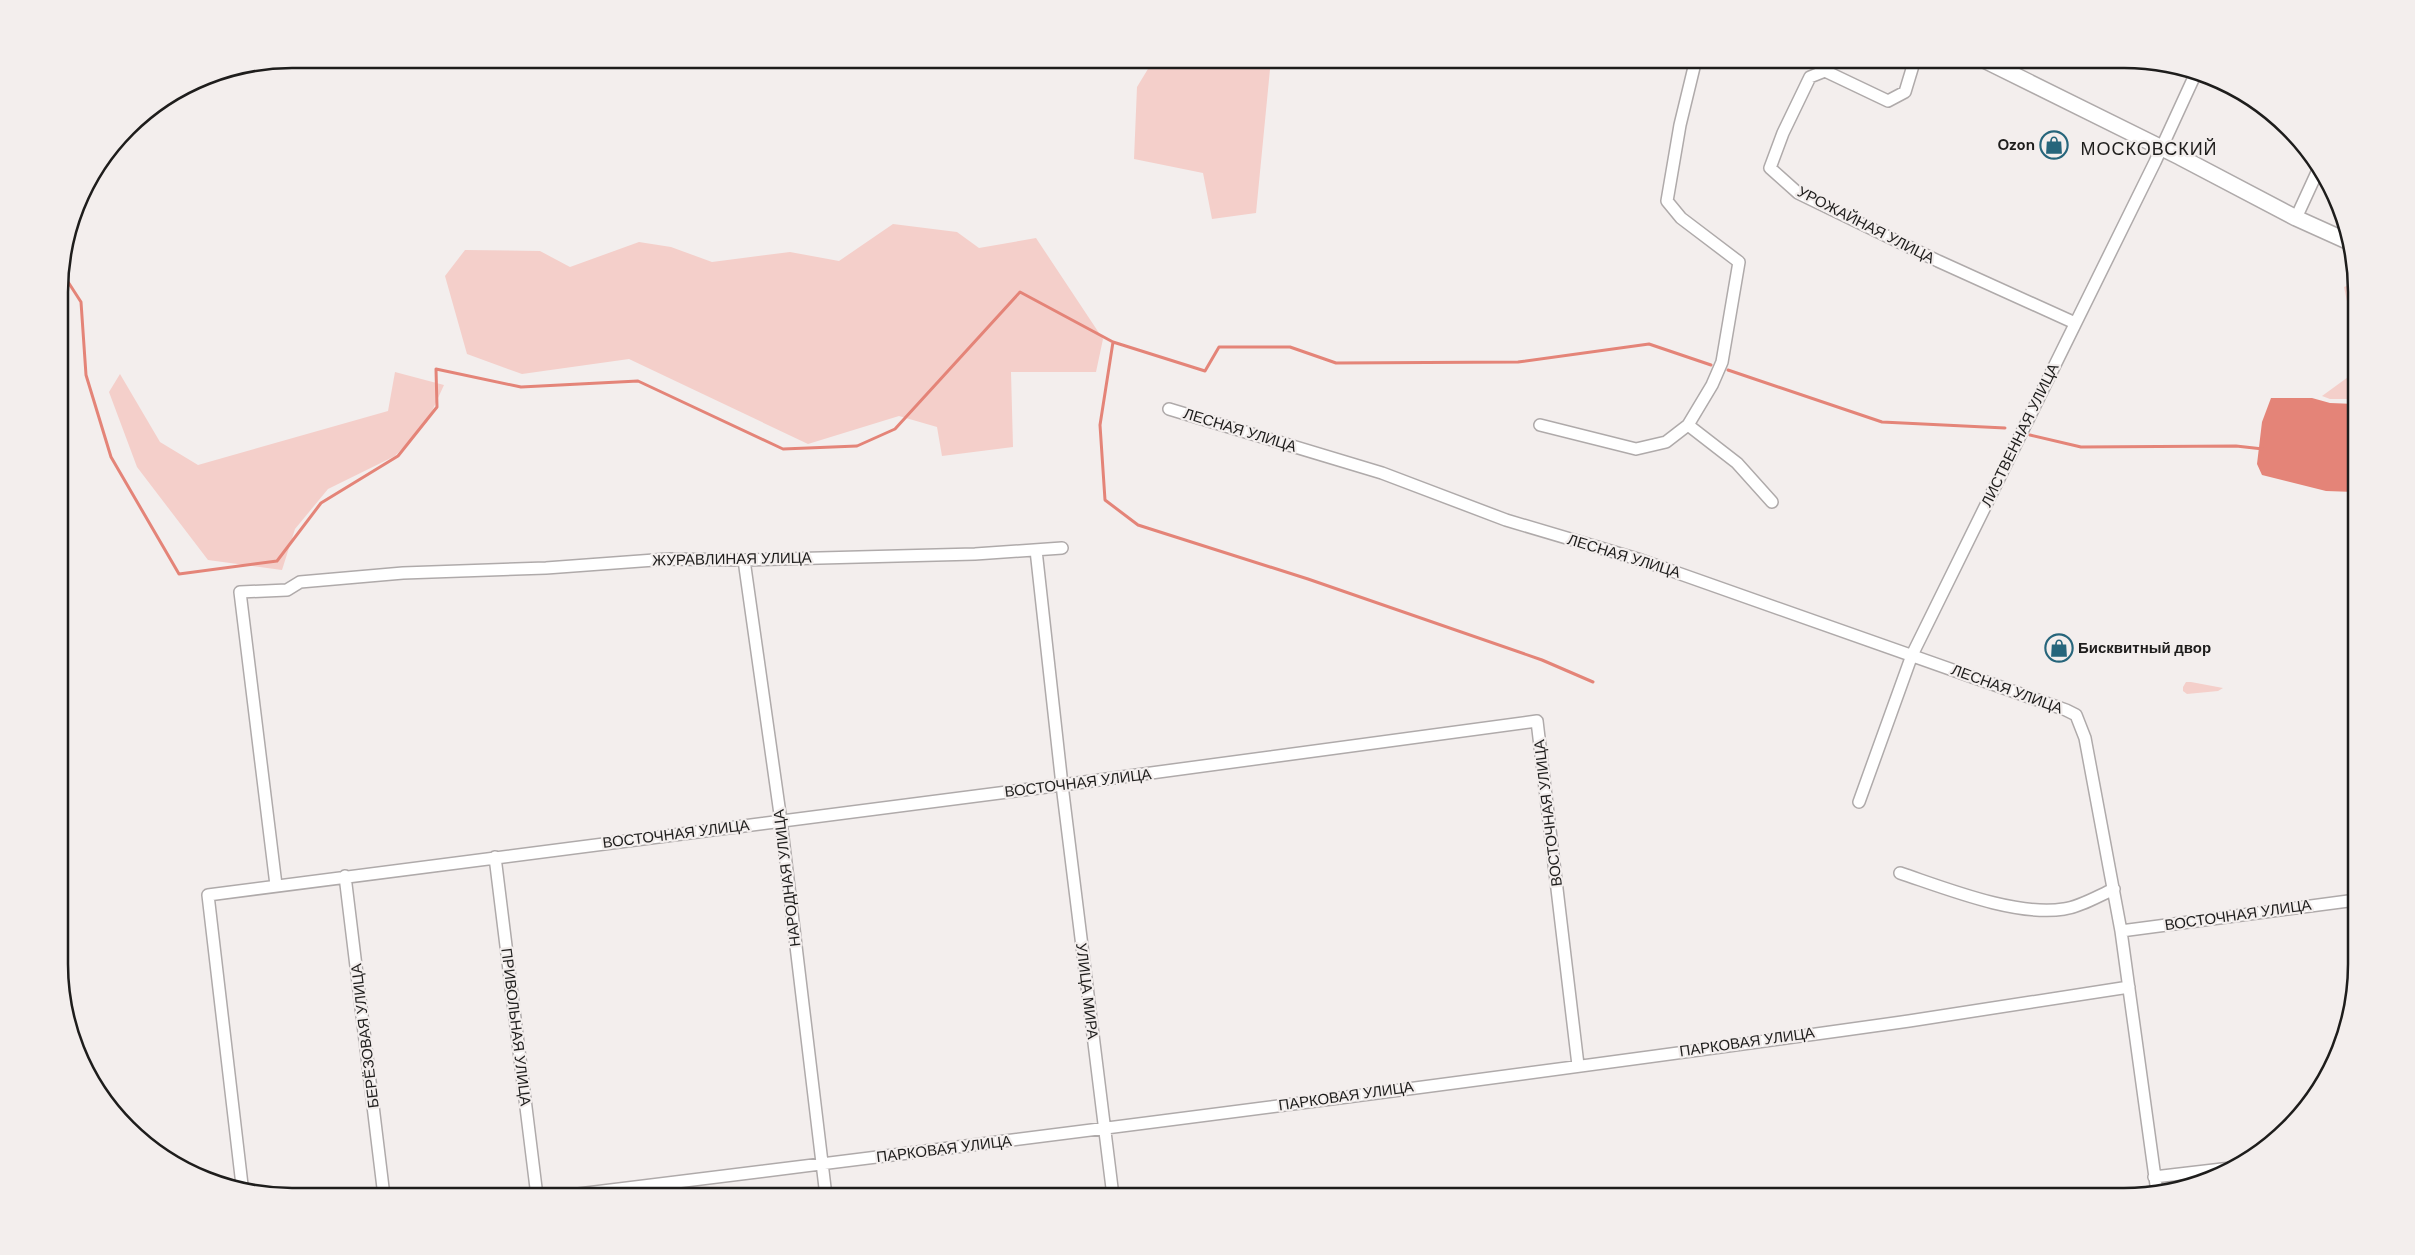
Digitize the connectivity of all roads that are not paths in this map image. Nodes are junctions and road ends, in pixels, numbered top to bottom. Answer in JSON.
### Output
{"nodes":[{"id":1,"x":1694,"y":68,"type":"edge"},
{"id":2,"x":1912,"y":68,"type":"edge"},
{"id":3,"x":2000,"y":68,"type":"edge"},
{"id":4,"x":2194,"y":78,"type":"edge"},
{"id":5,"x":2161,"y":148,"type":"junction"},
{"id":6,"x":2315,"y":176,"type":"edge"},
{"id":7,"x":2296,"y":218,"type":"junction"},
{"id":8,"x":2341,"y":238,"type":"edge"},
{"id":9,"x":2075,"y":323,"type":"junction"},
{"id":10,"x":1169,"y":409,"type":"dead end"},
{"id":11,"x":1540,"y":425,"type":"dead end"},
{"id":12,"x":1688,"y":425,"type":"junction"},
{"id":13,"x":1772,"y":502,"type":"dead end"},
{"id":14,"x":1062,"y":548,"type":"dead end"},
{"id":15,"x":1036,"y":550,"type":"junction"},
{"id":16,"x":744,"y":560,"type":"junction"},
{"id":17,"x":1912,"y":656,"type":"junction"},
{"id":18,"x":1062,"y":785,"type":"junction"},
{"id":19,"x":1860,"y":802,"type":"dead end"},
{"id":20,"x":781,"y":821,"type":"junction"},
{"id":21,"x":495,"y":857,"type":"junction"},
{"id":22,"x":1900,"y":874,"type":"dead end"},
{"id":23,"x":345,"y":876,"type":"junction"},
{"id":24,"x":276,"y":885,"type":"junction"},
{"id":25,"x":2114,"y":889,"type":"junction"},
{"id":26,"x":2348,"y":901,"type":"edge"},
{"id":27,"x":2121,"y":931,"type":"junction"},
{"id":28,"x":2129,"y":986,"type":"junction"},
{"id":29,"x":1578,"y":1065,"type":"junction"},
{"id":30,"x":1104,"y":1128,"type":"junction"},
{"id":31,"x":822,"y":1165,"type":"junction"},
{"id":32,"x":2208,"y":1171,"type":"edge"},
{"id":33,"x":2154,"y":1177,"type":"junction"},
{"id":34,"x":242,"y":1182,"type":"edge"},
{"id":35,"x":2155,"y":1186,"type":"edge"},
{"id":36,"x":383,"y":1188,"type":"edge"},
{"id":37,"x":536,"y":1188,"type":"edge"},
{"id":38,"x":629,"y":1188,"type":"edge"},
{"id":39,"x":825,"y":1188,"type":"edge"},
{"id":40,"x":1112,"y":1188,"type":"edge"}],
"edges":[{"from":1,"to":12,"type":"street"},
{"from":2,"to":9,"type":"street","name":"УРОЖАЙНАЯ УЛИЦА"},
{"from":3,"to":5,"type":"street"},
{"from":4,"to":5,"type":"street","name":"ЛИСТВЕННАЯ УЛИЦА"},
{"from":5,"to":7,"type":"street"},
{"from":5,"to":9,"type":"street","name":"ЛИСТВЕННАЯ УЛИЦА"},
{"from":6,"to":7,"type":"street"},
{"from":7,"to":8,"type":"street"},
{"from":9,"to":17,"type":"street","name":"ЛИСТВЕННАЯ УЛИЦА"},
{"from":10,"to":17,"type":"street","name":"ЛЕСНАЯ УЛИЦА"},
{"from":11,"to":12,"type":"street"},
{"from":12,"to":13,"type":"street"},
{"from":14,"to":15,"type":"street","name":"ЖУРАВЛИНАЯ УЛИЦА"},
{"from":15,"to":16,"type":"street","name":"ЖУРАВЛИНАЯ УЛИЦА"},
{"from":15,"to":18,"type":"street","name":"УЛИЦА МИРА"},
{"from":16,"to":20,"type":"street","name":"НАРОДНАЯ УЛИЦА"},
{"from":16,"to":24,"type":"street","name":"ЖУРАВЛИНАЯ УЛИЦА"},
{"from":17,"to":19,"type":"street","name":"ЛИСТВЕННАЯ УЛИЦА"},
{"from":17,"to":25,"type":"street","name":"ЛЕСНАЯ УЛИЦА"},
{"from":18,"to":20,"type":"street","name":"ВОСТОЧНАЯ УЛИЦА"},
{"from":18,"to":29,"type":"street","name":"ВОСТОЧНАЯ УЛИЦА"},
{"from":18,"to":30,"type":"street","name":"УЛИЦА МИРА"},
{"from":20,"to":21,"type":"street","name":"ВОСТОЧНАЯ УЛИЦА"},
{"from":20,"to":31,"type":"street","name":"НАРОДНАЯ УЛИЦА"},
{"from":21,"to":23,"type":"street","name":"ВОСТОЧНАЯ УЛИЦА"},
{"from":21,"to":37,"type":"street","name":"ПРИВОЛЬНАЯ УЛИЦА"},
{"from":22,"to":25,"type":"street"},
{"from":23,"to":24,"type":"street","name":"ВОСТОЧНАЯ УЛИЦА"},
{"from":23,"to":36,"type":"street","name":"БЕРЁЗОВАЯ УЛИЦА"},
{"from":24,"to":34,"type":"street","name":"ВОСТОЧНАЯ УЛИЦА"},
{"from":25,"to":27,"type":"street"},
{"from":26,"to":27,"type":"street","name":"ВОСТОЧНАЯ УЛИЦА"},
{"from":27,"to":28,"type":"street"},
{"from":28,"to":29,"type":"street","name":"ПАРКОВАЯ УЛИЦА"},
{"from":28,"to":33,"type":"street"},
{"from":29,"to":30,"type":"street","name":"ПАРКОВАЯ УЛИЦА"},
{"from":30,"to":31,"type":"street","name":"ПАРКОВАЯ УЛИЦА"},
{"from":30,"to":40,"type":"street","name":"УЛИЦА МИРА"},
{"from":31,"to":38,"type":"street","name":"ПАРКОВАЯ УЛИЦА"},
{"from":31,"to":39,"type":"street","name":"НАРОДНАЯ УЛИЦА"},
{"from":32,"to":33,"type":"street"},
{"from":33,"to":35,"type":"street"}]}
